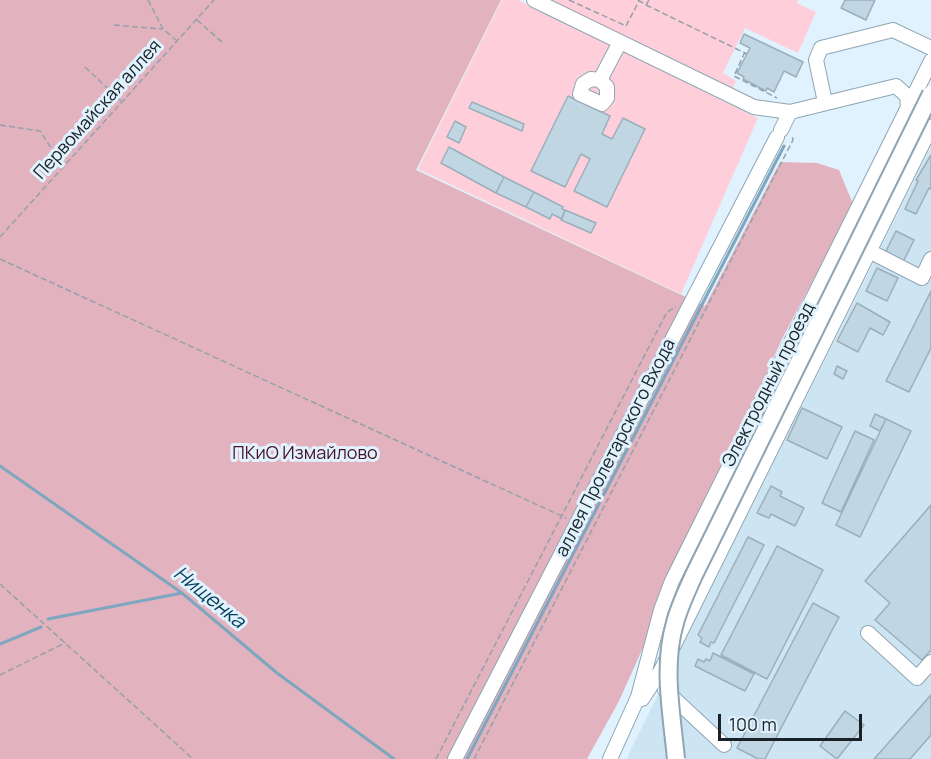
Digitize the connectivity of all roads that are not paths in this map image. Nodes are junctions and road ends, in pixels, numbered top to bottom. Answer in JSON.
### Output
{"nodes":[{"id":1,"x":534,"y":0,"type":"edge"},
{"id":2,"x":620,"y":42,"type":"junction"},
{"id":3,"x":931,"y":48,"type":"edge"},
{"id":4,"x":931,"y":61,"type":"edge"},
{"id":5,"x":600,"y":80,"type":"dead end"},
{"id":6,"x":931,"y":94,"type":"edge"},
{"id":7,"x":825,"y":102,"type":"junction"},
{"id":8,"x":908,"y":109,"type":"junction"},
{"id":9,"x":790,"y":112,"type":"junction"},
{"id":10,"x":931,"y":127,"type":"edge"},
{"id":11,"x":838,"y":249,"type":"junction"},
{"id":12,"x":866,"y":257,"type":"junction"},
{"id":13,"x":931,"y":259,"type":"edge"},
{"id":14,"x":758,"y":405,"type":"junction"},
{"id":15,"x":786,"y":416,"type":"junction"},
{"id":16,"x":868,"y":633,"type":"dead end"},
{"id":17,"x":931,"y":662,"type":"edge"},
{"id":18,"x":655,"y":680,"type":"junction"},
{"id":19,"x":630,"y":718,"type":"junction"},
{"id":20,"x":724,"y":745,"type":"dead end"},
{"id":21,"x":455,"y":759,"type":"edge"},
{"id":22,"x":610,"y":759,"type":"edge"},
{"id":23,"x":676,"y":759,"type":"edge"}],
"edges":[{"from":1,"to":2,"type":"street"},
{"from":2,"to":5,"type":"street"},
{"from":2,"to":9,"type":"street"},
{"from":3,"to":7,"type":"street"},
{"from":4,"to":8,"type":"street","name":"Электродный проезд"},
{"from":6,"to":23,"type":"main road","bridge":true},
{"from":7,"to":8,"type":"street"},
{"from":7,"to":9,"type":"street"},
{"from":8,"to":11,"type":"street","name":"Электродный проезд"},
{"from":9,"to":21,"type":"street","name":"аллея Пролетарского Входа"},
{"from":10,"to":12,"type":"street","name":"Электродный проезд"},
{"from":11,"to":12,"type":"street"},
{"from":11,"to":14,"type":"street","name":"Электродный проезд"},
{"from":12,"to":13,"type":"street"},
{"from":12,"to":15,"type":"street","name":"Электродный проезд"},
{"from":14,"to":15,"type":"street"},
{"from":14,"to":19,"type":"street","name":"Электродный проезд"},
{"from":15,"to":18,"type":"street","name":"Электродный проезд"},
{"from":16,"to":17,"type":"street"},
{"from":18,"to":19,"type":"street","name":"Электродный проезд"},
{"from":18,"to":20,"type":"street"},
{"from":19,"to":22,"type":"street","name":"Электродный проезд"}]}
